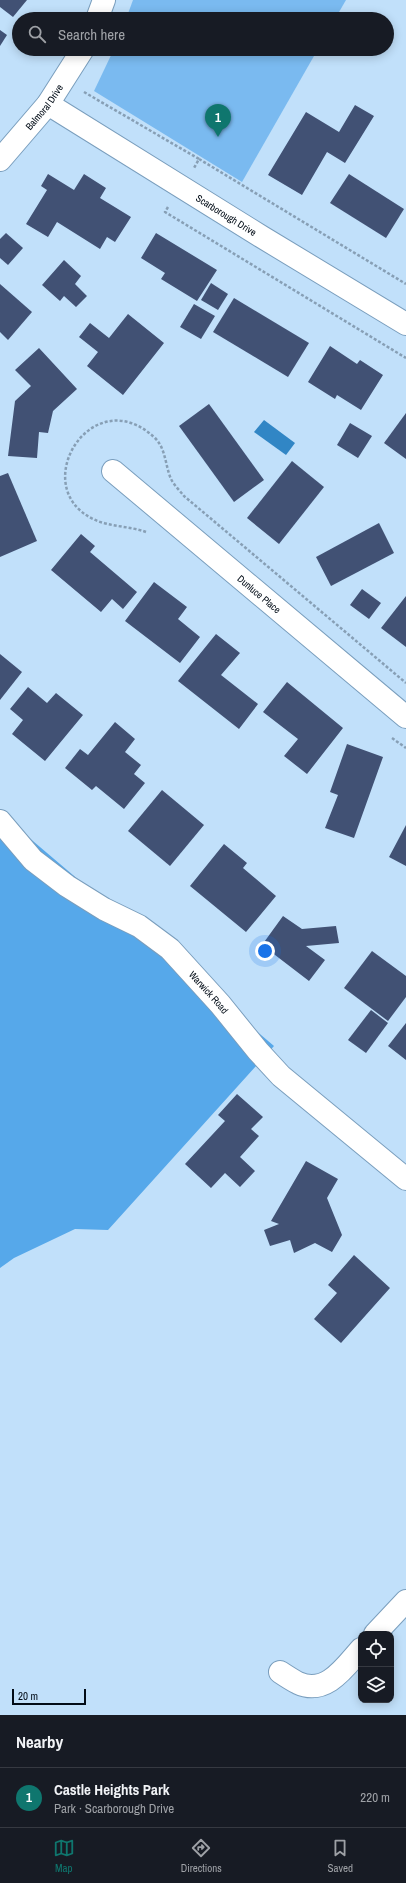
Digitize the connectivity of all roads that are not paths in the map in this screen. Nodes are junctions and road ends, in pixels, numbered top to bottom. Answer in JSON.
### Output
{"nodes":[{"id":1,"x":104,"y":0,"type":"edge"},
{"id":2,"x":100,"y":12,"type":"edge"},
{"id":3,"x":79,"y":56,"type":"edge"},
{"id":4,"x":48,"y":104,"type":"junction"},
{"id":5,"x":0,"y":160,"type":"edge"},
{"id":6,"x":406,"y":324,"type":"edge"},
{"id":7,"x":113,"y":471,"type":"dead end"},
{"id":8,"x":406,"y":717,"type":"edge"},
{"id":9,"x":0,"y":822,"type":"edge"},
{"id":10,"x":406,"y":1179,"type":"edge"},
{"id":11,"x":406,"y":1601,"type":"edge"},
{"id":12,"x":378,"y":1631,"type":"edge"},
{"id":13,"x":358,"y":1652,"type":"edge"},
{"id":14,"x":280,"y":1672,"type":"dead end"}],
"edges":[{"from":1,"to":2,"type":"street"},
{"from":3,"to":4,"type":"street","name":"Balmoral Drive"},
{"from":4,"to":5,"type":"street","name":"Balmoral Drive"},
{"from":4,"to":6,"type":"street","name":"Scarborough Drive"},
{"from":7,"to":8,"type":"street","name":"Dunluce Place"},
{"from":9,"to":10,"type":"street","name":"Warwick Road"},
{"from":11,"to":12,"type":"street"},
{"from":13,"to":14,"type":"street"}]}
